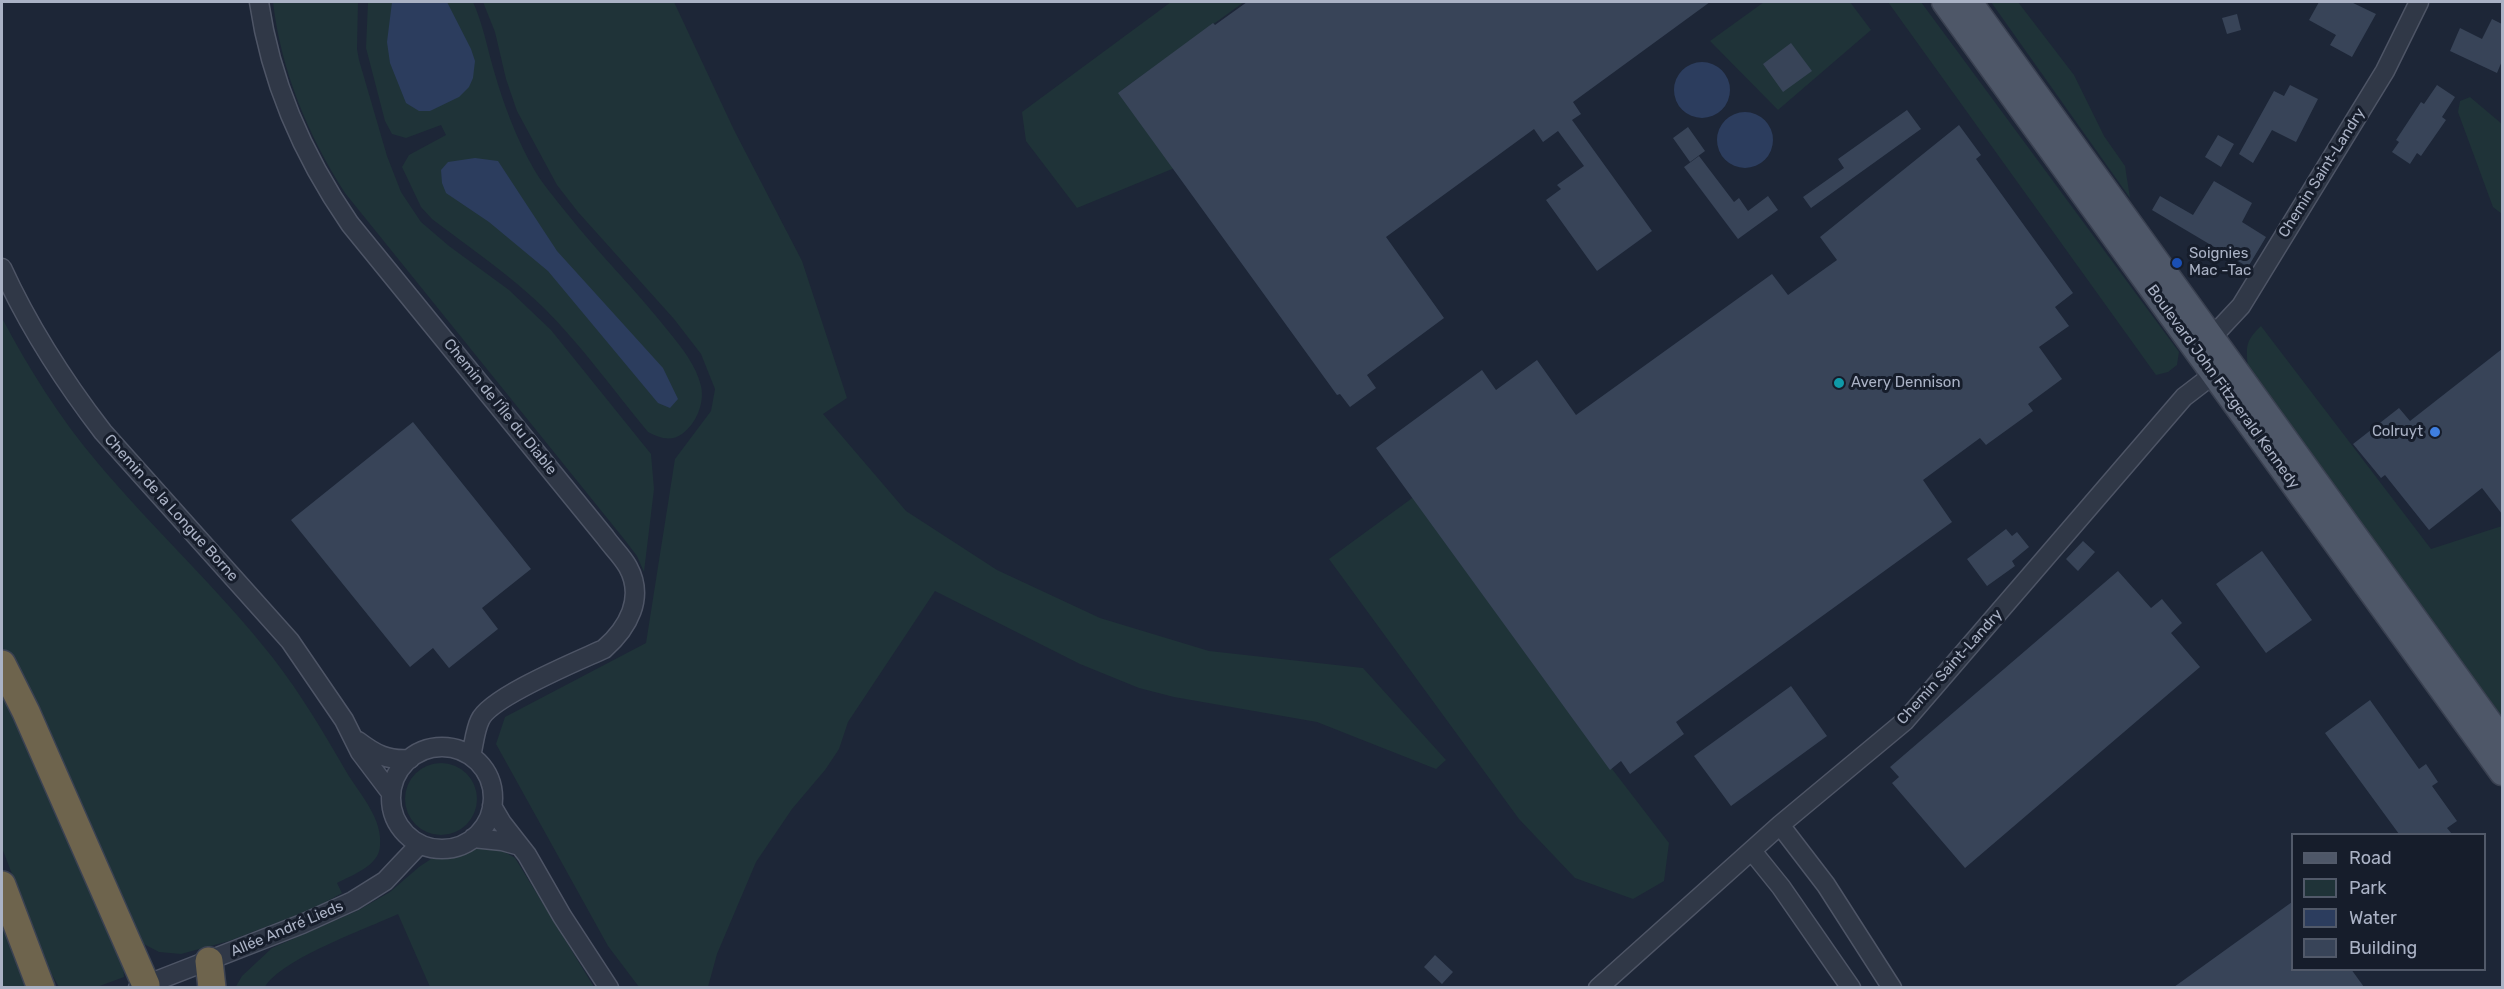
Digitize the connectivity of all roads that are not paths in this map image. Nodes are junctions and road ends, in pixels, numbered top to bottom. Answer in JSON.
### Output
{"nodes":[{"id":1,"x":259,"y":2,"type":"edge"},
{"id":2,"x":1944,"y":2,"type":"edge"},
{"id":3,"x":1970,"y":2,"type":"edge"},
{"id":4,"x":2419,"y":2,"type":"edge"},
{"id":5,"x":2,"y":268,"type":"edge"},
{"id":6,"x":2212,"y":337,"type":"junction"},
{"id":7,"x":2214,"y":374,"type":"junction"},
{"id":8,"x":2,"y":664,"type":"edge"},
{"id":9,"x":354,"y":738,"type":"junction"},
{"id":10,"x":2502,"y":739,"type":"edge"},
{"id":11,"x":471,"y":756,"type":"junction"},
{"id":12,"x":410,"y":759,"type":"junction"},
{"id":13,"x":2502,"y":773,"type":"edge"},
{"id":14,"x":392,"y":793,"type":"junction"},
{"id":15,"x":492,"y":806,"type":"junction"},
{"id":16,"x":1780,"y":825,"type":"junction"},
{"id":17,"x":473,"y":838,"type":"junction"},
{"id":18,"x":419,"y":845,"type":"junction"},
{"id":19,"x":520,"y":846,"type":"junction"},
{"id":20,"x":1752,"y":851,"type":"junction"},
{"id":21,"x":2,"y":885,"type":"edge"},
{"id":22,"x":209,"y":961,"type":"junction"},
{"id":23,"x":39,"y":980,"type":"edge"},
{"id":24,"x":1601,"y":984,"type":"edge"},
{"id":25,"x":142,"y":986,"type":"edge"},
{"id":26,"x":212,"y":987,"type":"edge"},
{"id":27,"x":609,"y":987,"type":"edge"},
{"id":28,"x":1851,"y":987,"type":"edge"},
{"id":29,"x":1892,"y":987,"type":"edge"}],
"edges":[{"from":1,"to":11,"type":"street","name":"Chemin de l'Île du Diable"},
{"from":2,"to":7,"type":"main road","name":"Boulevard John Fitzgerald Kennedy"},
{"from":3,"to":6,"type":"main road","name":"Boulevard John Fitzgerald Kennedy"},
{"from":4,"to":6,"type":"street","name":"Chemin Saint-Landry"},
{"from":5,"to":9,"type":"street","name":"Chemin de la Longue Borne"},
{"from":6,"to":10,"type":"main road","name":"Boulevard John Fitzgerald Kennedy"},
{"from":7,"to":13,"type":"main road","name":"Boulevard John Fitzgerald Kennedy"},
{"from":7,"to":16,"type":"street","name":"Chemin Saint-Landry"},
{"from":8,"to":25,"type":"highway"},
{"from":9,"to":12,"type":"street","name":"Chemin de la Longue Borne"},
{"from":9,"to":14,"type":"street","name":"Chemin de la Longue Borne"},
{"from":11,"to":12,"type":"street"},
{"from":11,"to":15,"type":"street"},
{"from":12,"to":14,"type":"street"},
{"from":14,"to":18,"type":"street"},
{"from":15,"to":17,"type":"street"},
{"from":15,"to":19,"type":"street"},
{"from":16,"to":20,"type":"street","name":"Chemin Saint-Landry"},
{"from":16,"to":29,"type":"street"},
{"from":17,"to":18,"type":"street"},
{"from":17,"to":19,"type":"street"},
{"from":18,"to":22,"type":"street","name":"Allée André Lieds"},
{"from":19,"to":27,"type":"street"},
{"from":20,"to":24,"type":"street","name":"Chemin Saint-Landry"},
{"from":20,"to":28,"type":"street"},
{"from":21,"to":23,"type":"highway"},
{"from":22,"to":25,"type":"street","name":"Allée André Lieds"},
{"from":22,"to":26,"type":"highway"}]}
